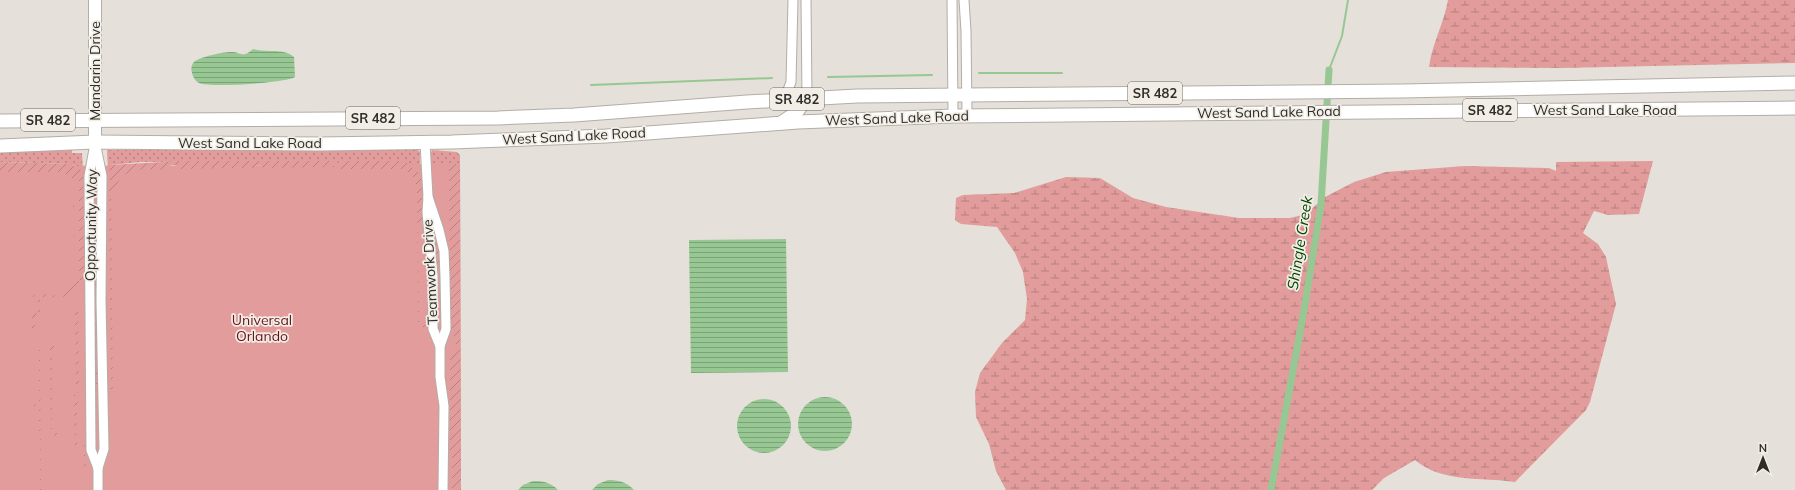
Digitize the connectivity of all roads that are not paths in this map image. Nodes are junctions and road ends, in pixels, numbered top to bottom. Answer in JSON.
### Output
{"nodes":[{"id":1,"x":94,"y":0,"type":"edge"},
{"id":2,"x":793,"y":0,"type":"edge"},
{"id":3,"x":806,"y":0,"type":"edge"},
{"id":4,"x":952,"y":0,"type":"edge"},
{"id":5,"x":964,"y":0,"type":"edge"},
{"id":6,"x":952,"y":31,"type":"junction"},
{"id":7,"x":966,"y":31,"type":"junction"},
{"id":8,"x":1795,"y":83,"type":"edge"},
{"id":9,"x":952,"y":94,"type":"junction"},
{"id":10,"x":966,"y":94,"type":"junction"},
{"id":11,"x":807,"y":98,"type":"junction"},
{"id":12,"x":779,"y":100,"type":"junction"},
{"id":13,"x":1795,"y":108,"type":"edge"},
{"id":14,"x":953,"y":116,"type":"junction"},
{"id":15,"x":967,"y":116,"type":"junction"},
{"id":16,"x":96,"y":120,"type":"junction"},
{"id":17,"x":0,"y":121,"type":"edge"},
{"id":18,"x":781,"y":123,"type":"junction"},
{"id":19,"x":95,"y":142,"type":"junction"},
{"id":20,"x":425,"y":142,"type":"junction"},
{"id":21,"x":0,"y":146,"type":"edge"},
{"id":22,"x":428,"y":197,"type":"junction"},
{"id":23,"x":440,"y":346,"type":"junction"},
{"id":24,"x":98,"y":490,"type":"edge"},
{"id":25,"x":443,"y":490,"type":"edge"}],
"edges":[{"from":1,"to":16,"type":"street","name":"Mandarin Drive"},
{"from":2,"to":12,"type":"street"},
{"from":3,"to":11,"type":"street"},
{"from":4,"to":6,"type":"street"},
{"from":5,"to":7,"type":"street"},
{"from":6,"to":7,"type":"street"},
{"from":6,"to":9,"type":"street"},
{"from":7,"to":10,"type":"street"},
{"from":8,"to":10,"type":"main road","name":"West Sand Lake Road","number":"SR 482"},
{"from":9,"to":10,"type":"main road","name":"West Sand Lake Road","number":"SR 482"},
{"from":9,"to":11,"type":"main road","name":"West Sand Lake Road","number":"SR 482"},
{"from":9,"to":14,"type":"street"},
{"from":10,"to":15,"type":"street"},
{"from":11,"to":12,"type":"main road","name":"West Sand Lake Road","number":"SR 482"},
{"from":11,"to":18,"type":"main road"},
{"from":12,"to":16,"type":"main road","name":"West Sand Lake Road","number":"SR 482"},
{"from":13,"to":15,"type":"main road","name":"West Sand Lake Road","number":"SR 482"},
{"from":14,"to":15,"type":"main road","name":"West Sand Lake Road","number":"SR 482"},
{"from":14,"to":18,"type":"main road","name":"West Sand Lake Road","number":"SR 482"},
{"from":16,"to":17,"type":"main road","name":"West Sand Lake Road","number":"SR 482"},
{"from":16,"to":19,"type":"street","name":"Mandarin Drive"},
{"from":18,"to":20,"type":"main road","name":"West Sand Lake Road","number":"SR 482"},
{"from":19,"to":20,"type":"main road","name":"West Sand Lake Road","number":"SR 482"},
{"from":19,"to":21,"type":"main road","name":"West Sand Lake Road","number":"SR 482"},
{"from":19,"to":24,"type":"street","name":"Opportunity Way"},
{"from":20,"to":22,"type":"street","name":"Teamwork Drive"},
{"from":22,"to":23,"type":"street","name":"Teamwork Drive"},
{"from":22,"to":23,"type":"street","name":"Teamwork Drive"},
{"from":23,"to":25,"type":"street","name":"Teamwork Drive"}]}
